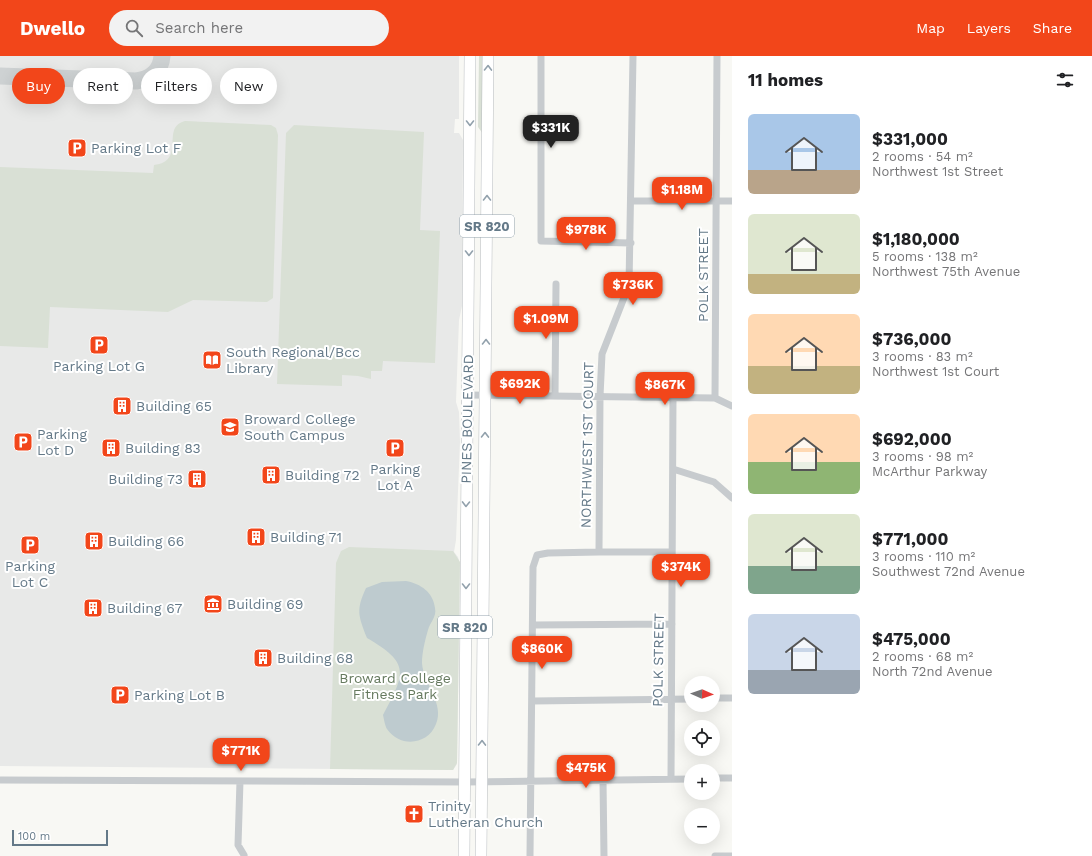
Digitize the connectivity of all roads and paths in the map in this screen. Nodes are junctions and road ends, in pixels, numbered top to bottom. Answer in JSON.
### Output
{"nodes":[{"id":1,"x":470,"y":56,"type":"edge"},
{"id":2,"x":488,"y":56,"type":"edge"},
{"id":3,"x":541,"y":56,"type":"edge"},
{"id":4,"x":633,"y":56,"type":"edge"},
{"id":5,"x":717,"y":56,"type":"edge"},
{"id":6,"x":632,"y":201,"type":"junction"},
{"id":7,"x":732,"y":201,"type":"edge"},
{"id":8,"x":716,"y":202,"type":"junction"},
{"id":9,"x":631,"y":243,"type":"junction"},
{"id":10,"x":556,"y":284,"type":"dead end"},
{"id":11,"x":468,"y":395,"type":"junction"},
{"id":12,"x":486,"y":395,"type":"junction"},
{"id":13,"x":555,"y":396,"type":"junction"},
{"id":14,"x":600,"y":396,"type":"junction"},
{"id":15,"x":673,"y":396,"type":"junction"},
{"id":16,"x":716,"y":398,"type":"junction"},
{"id":17,"x":732,"y":406,"type":"edge"},
{"id":18,"x":673,"y":469,"type":"junction"},
{"id":19,"x":732,"y":498,"type":"edge"},
{"id":20,"x":466,"y":547,"type":"junction"},
{"id":21,"x":599,"y":552,"type":"junction"},
{"id":22,"x":672,"y":552,"type":"junction"},
{"id":23,"x":484,"y":560,"type":"junction"},
{"id":24,"x":672,"y":624,"type":"junction"},
{"id":25,"x":533,"y":625,"type":"junction"},
{"id":26,"x":684,"y":698,"type":"edge"},
{"id":27,"x":720,"y":698,"type":"edge"},
{"id":28,"x":732,"y":698,"type":"edge"},
{"id":29,"x":671,"y":699,"type":"junction"},
{"id":30,"x":533,"y":701,"type":"junction"},
{"id":31,"x":720,"y":778,"type":"edge"},
{"id":32,"x":732,"y":778,"type":"edge"},
{"id":33,"x":670,"y":779,"type":"junction"},
{"id":34,"x":684,"y":779,"type":"edge"},
{"id":35,"x":0,"y":780,"type":"edge"},
{"id":36,"x":603,"y":780,"type":"junction"},
{"id":37,"x":240,"y":781,"type":"junction"},
{"id":38,"x":531,"y":781,"type":"junction"},
{"id":39,"x":465,"y":782,"type":"junction"},
{"id":40,"x":481,"y":782,"type":"junction"},
{"id":41,"x":244,"y":856,"type":"edge"},
{"id":42,"x":464,"y":856,"type":"edge"},
{"id":43,"x":481,"y":856,"type":"edge"},
{"id":44,"x":530,"y":856,"type":"edge"},
{"id":45,"x":604,"y":856,"type":"edge"},
{"id":46,"x":715,"y":856,"type":"edge"},
{"id":47,"x":732,"y":856,"type":"edge"}],
"edges":[{"from":1,"to":11,"type":"highway","name":"PINES BOULEVARD","number":"SR 820","one_way":true},
{"from":12,"to":2,"type":"highway","name":"PINES BOULEVARD","number":"SR 820","one_way":true},
{"from":3,"to":9,"type":"street"},
{"from":4,"to":6,"type":"street","name":"NORTHWEST 1ST COURT"},
{"from":5,"to":8,"type":"street","name":"POLK STREET"},
{"from":6,"to":8,"type":"street"},
{"from":6,"to":9,"type":"street","name":"NORTHWEST 1ST COURT"},
{"from":7,"to":8,"type":"street"},
{"from":8,"to":16,"type":"street","name":"POLK STREET"},
{"from":9,"to":14,"type":"street","name":"NORTHWEST 1ST COURT"},
{"from":10,"to":13,"type":"street"},
{"from":11,"to":12,"type":"street"},
{"from":11,"to":20,"type":"highway","name":"PINES BOULEVARD","number":"SR 820","one_way":true},
{"from":12,"to":13,"type":"street"},
{"from":23,"to":12,"type":"highway","name":"PINES BOULEVARD","number":"SR 820","one_way":true},
{"from":13,"to":14,"type":"street"},
{"from":14,"to":15,"type":"street"},
{"from":14,"to":21,"type":"street","name":"NORTHWEST 1ST COURT"},
{"from":15,"to":16,"type":"street"},
{"from":15,"to":18,"type":"street","name":"POLK STREET"},
{"from":16,"to":17,"type":"street"},
{"from":18,"to":19,"type":"street"},
{"from":18,"to":22,"type":"street","name":"POLK STREET"},
{"from":20,"to":23,"type":"highway"},
{"from":20,"to":39,"type":"highway","name":"PINES BOULEVARD","number":"SR 820","one_way":true},
{"from":21,"to":22,"type":"street"},
{"from":21,"to":25,"type":"street"},
{"from":22,"to":24,"type":"street","name":"POLK STREET"},
{"from":40,"to":23,"type":"highway","name":"PINES BOULEVARD","number":"SR 820","one_way":true},
{"from":24,"to":25,"type":"street"},
{"from":24,"to":29,"type":"street","name":"POLK STREET"},
{"from":25,"to":30,"type":"street"},
{"from":26,"to":29,"type":"street"},
{"from":27,"to":28,"type":"street"},
{"from":29,"to":30,"type":"street"},
{"from":29,"to":33,"type":"street","name":"POLK STREET"},
{"from":30,"to":38,"type":"street"},
{"from":31,"to":32,"type":"street"},
{"from":33,"to":34,"type":"street"},
{"from":33,"to":36,"type":"street"},
{"from":35,"to":37,"type":"street"},
{"from":36,"to":38,"type":"street"},
{"from":36,"to":45,"type":"street"},
{"from":37,"to":39,"type":"street"},
{"from":37,"to":41,"type":"street"},
{"from":38,"to":40,"type":"street"},
{"from":38,"to":44,"type":"street"},
{"from":39,"to":40,"type":"street"},
{"from":39,"to":42,"type":"highway","number":"SR 820"},
{"from":40,"to":43,"type":"highway","number":"SR 820"},
{"from":46,"to":47,"type":"street"}]}
